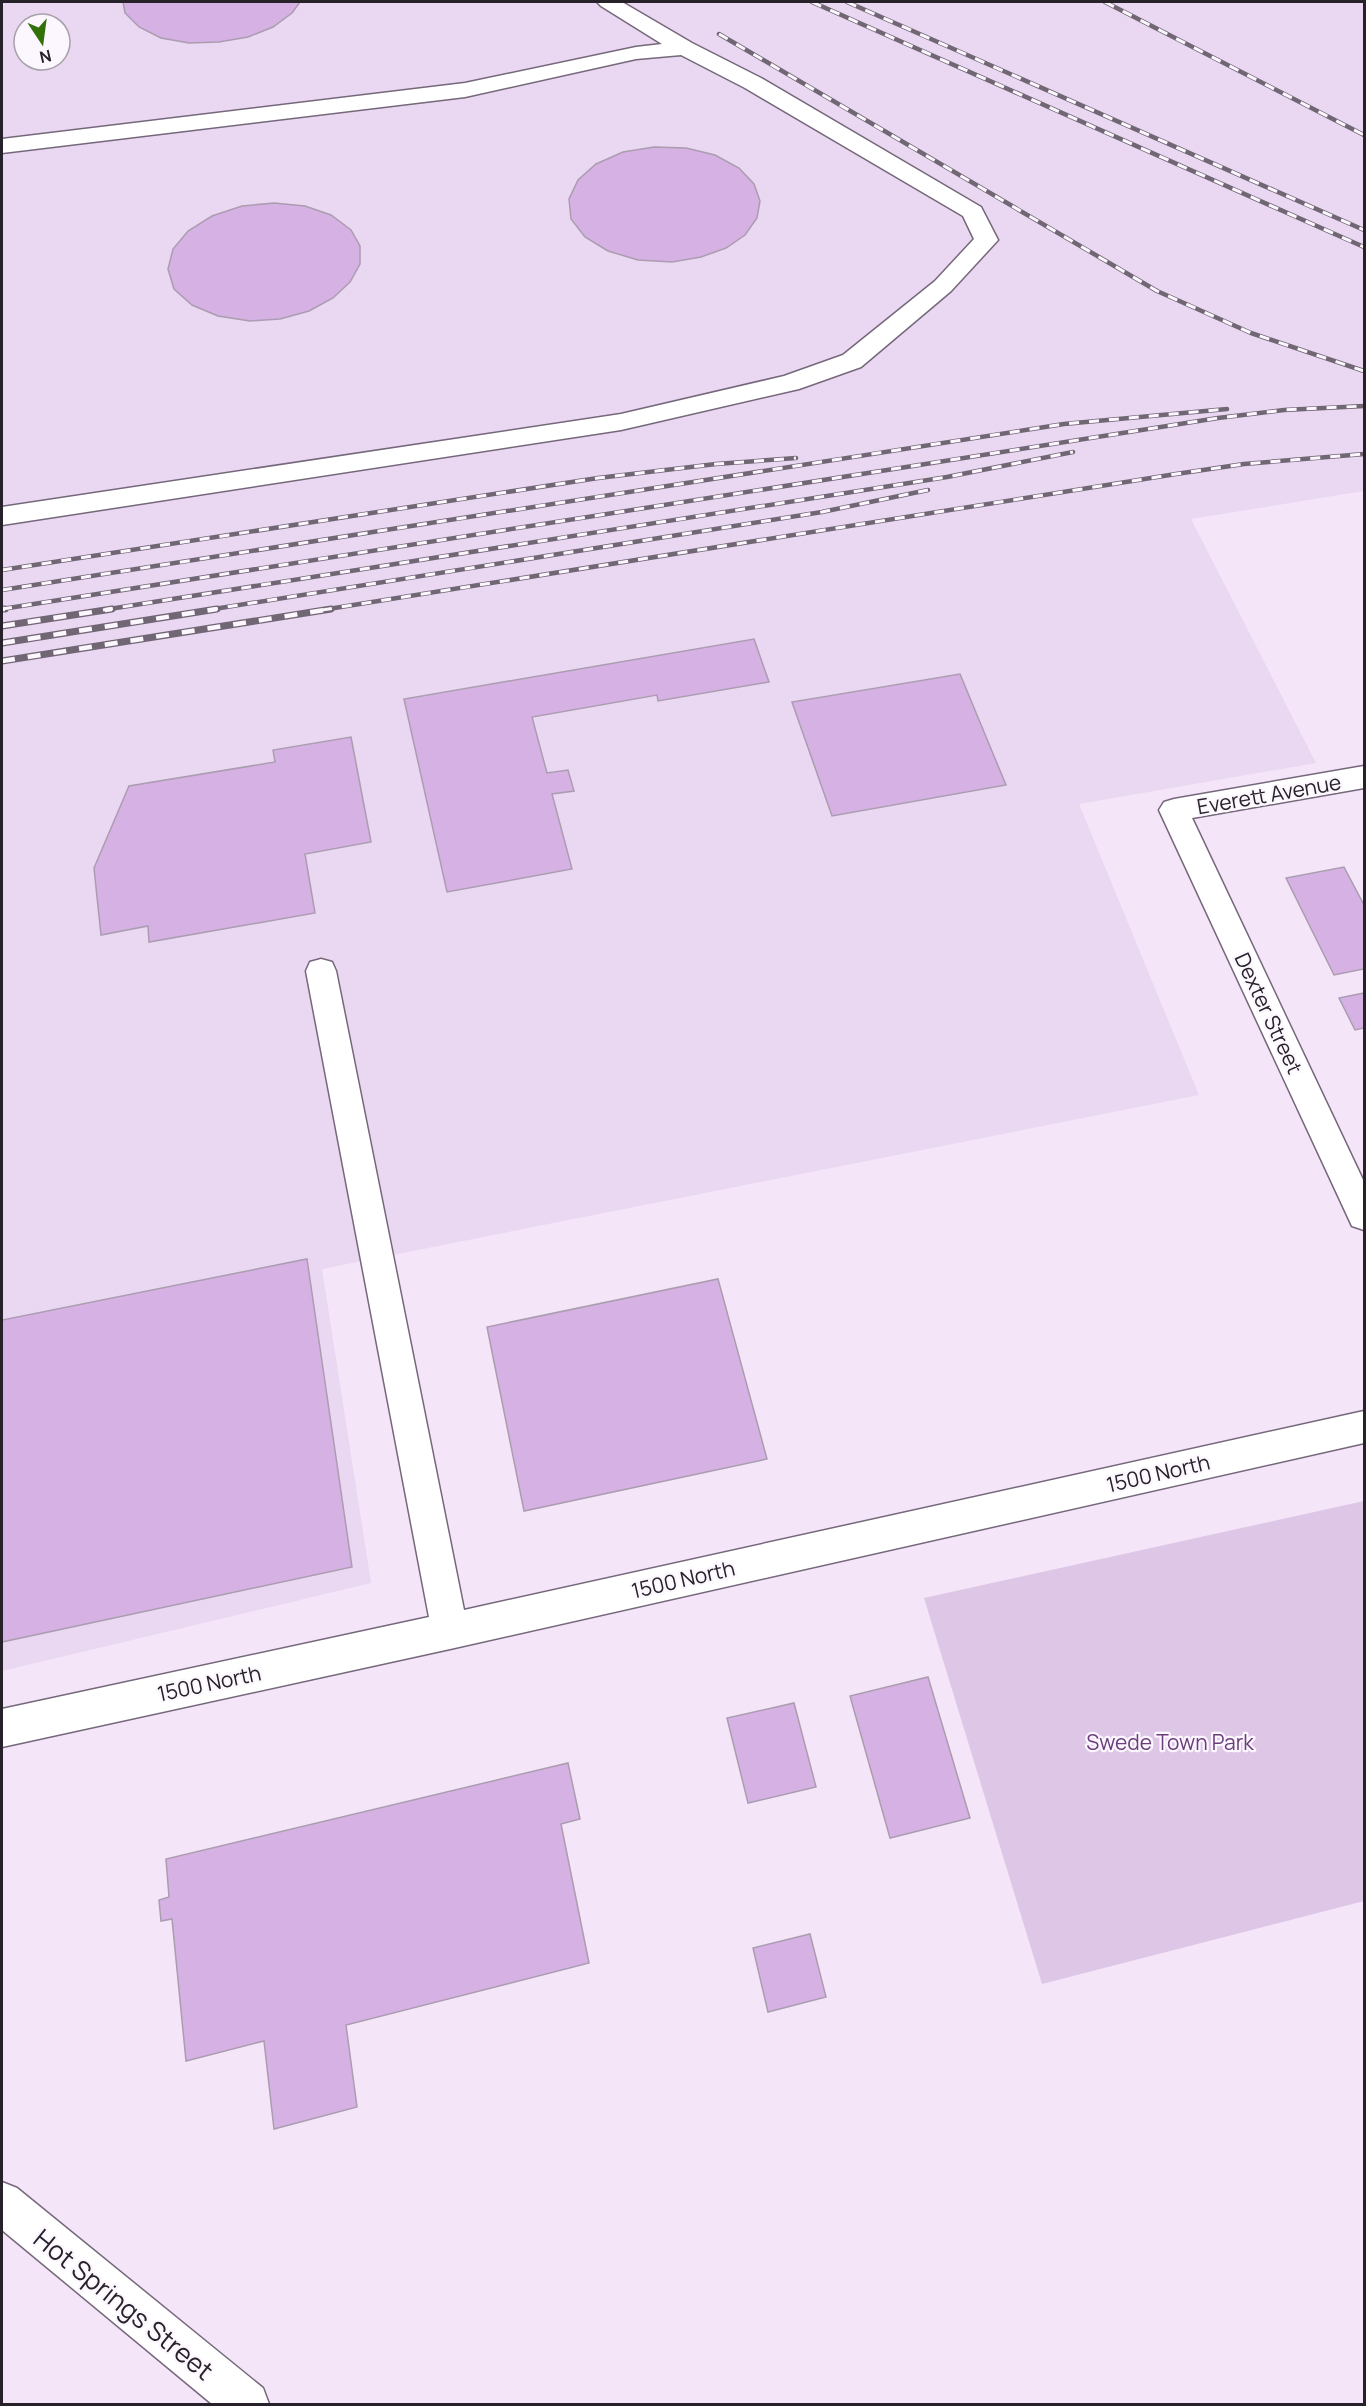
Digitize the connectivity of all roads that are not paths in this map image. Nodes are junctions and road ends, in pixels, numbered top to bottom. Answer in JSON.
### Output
{"nodes":[{"id":1,"x":608,"y":2,"type":"edge"},
{"id":2,"x":684,"y":48,"type":"junction"},
{"id":3,"x":2,"y":146,"type":"edge"},
{"id":4,"x":2,"y":516,"type":"edge"},
{"id":5,"x":1365,"y":777,"type":"edge"},
{"id":6,"x":1174,"y":810,"type":"joint"},
{"id":7,"x":321,"y":971,"type":"dead end"},
{"id":8,"x":1365,"y":1215,"type":"edge"},
{"id":9,"x":1365,"y":1427,"type":"edge"},
{"id":10,"x":450,"y":1631,"type":"junction"},
{"id":11,"x":2,"y":1728,"type":"edge"},
{"id":12,"x":2,"y":2203,"type":"edge"},
{"id":13,"x":247,"y":2404,"type":"edge"}],
"edges":[{"from":1,"to":2,"type":"street"},
{"from":2,"to":3,"type":"street"},
{"from":2,"to":4,"type":"street"},
{"from":5,"to":6,"type":"street","name":"Everett Avenue"},
{"from":6,"to":8,"type":"street","name":"Dexter Street"},
{"from":7,"to":10,"type":"street"},
{"from":9,"to":10,"type":"street","name":"1500 North"},
{"from":10,"to":11,"type":"street","name":"1500 North"},
{"from":12,"to":13,"type":"street","name":"Hot Springs Street"}]}
